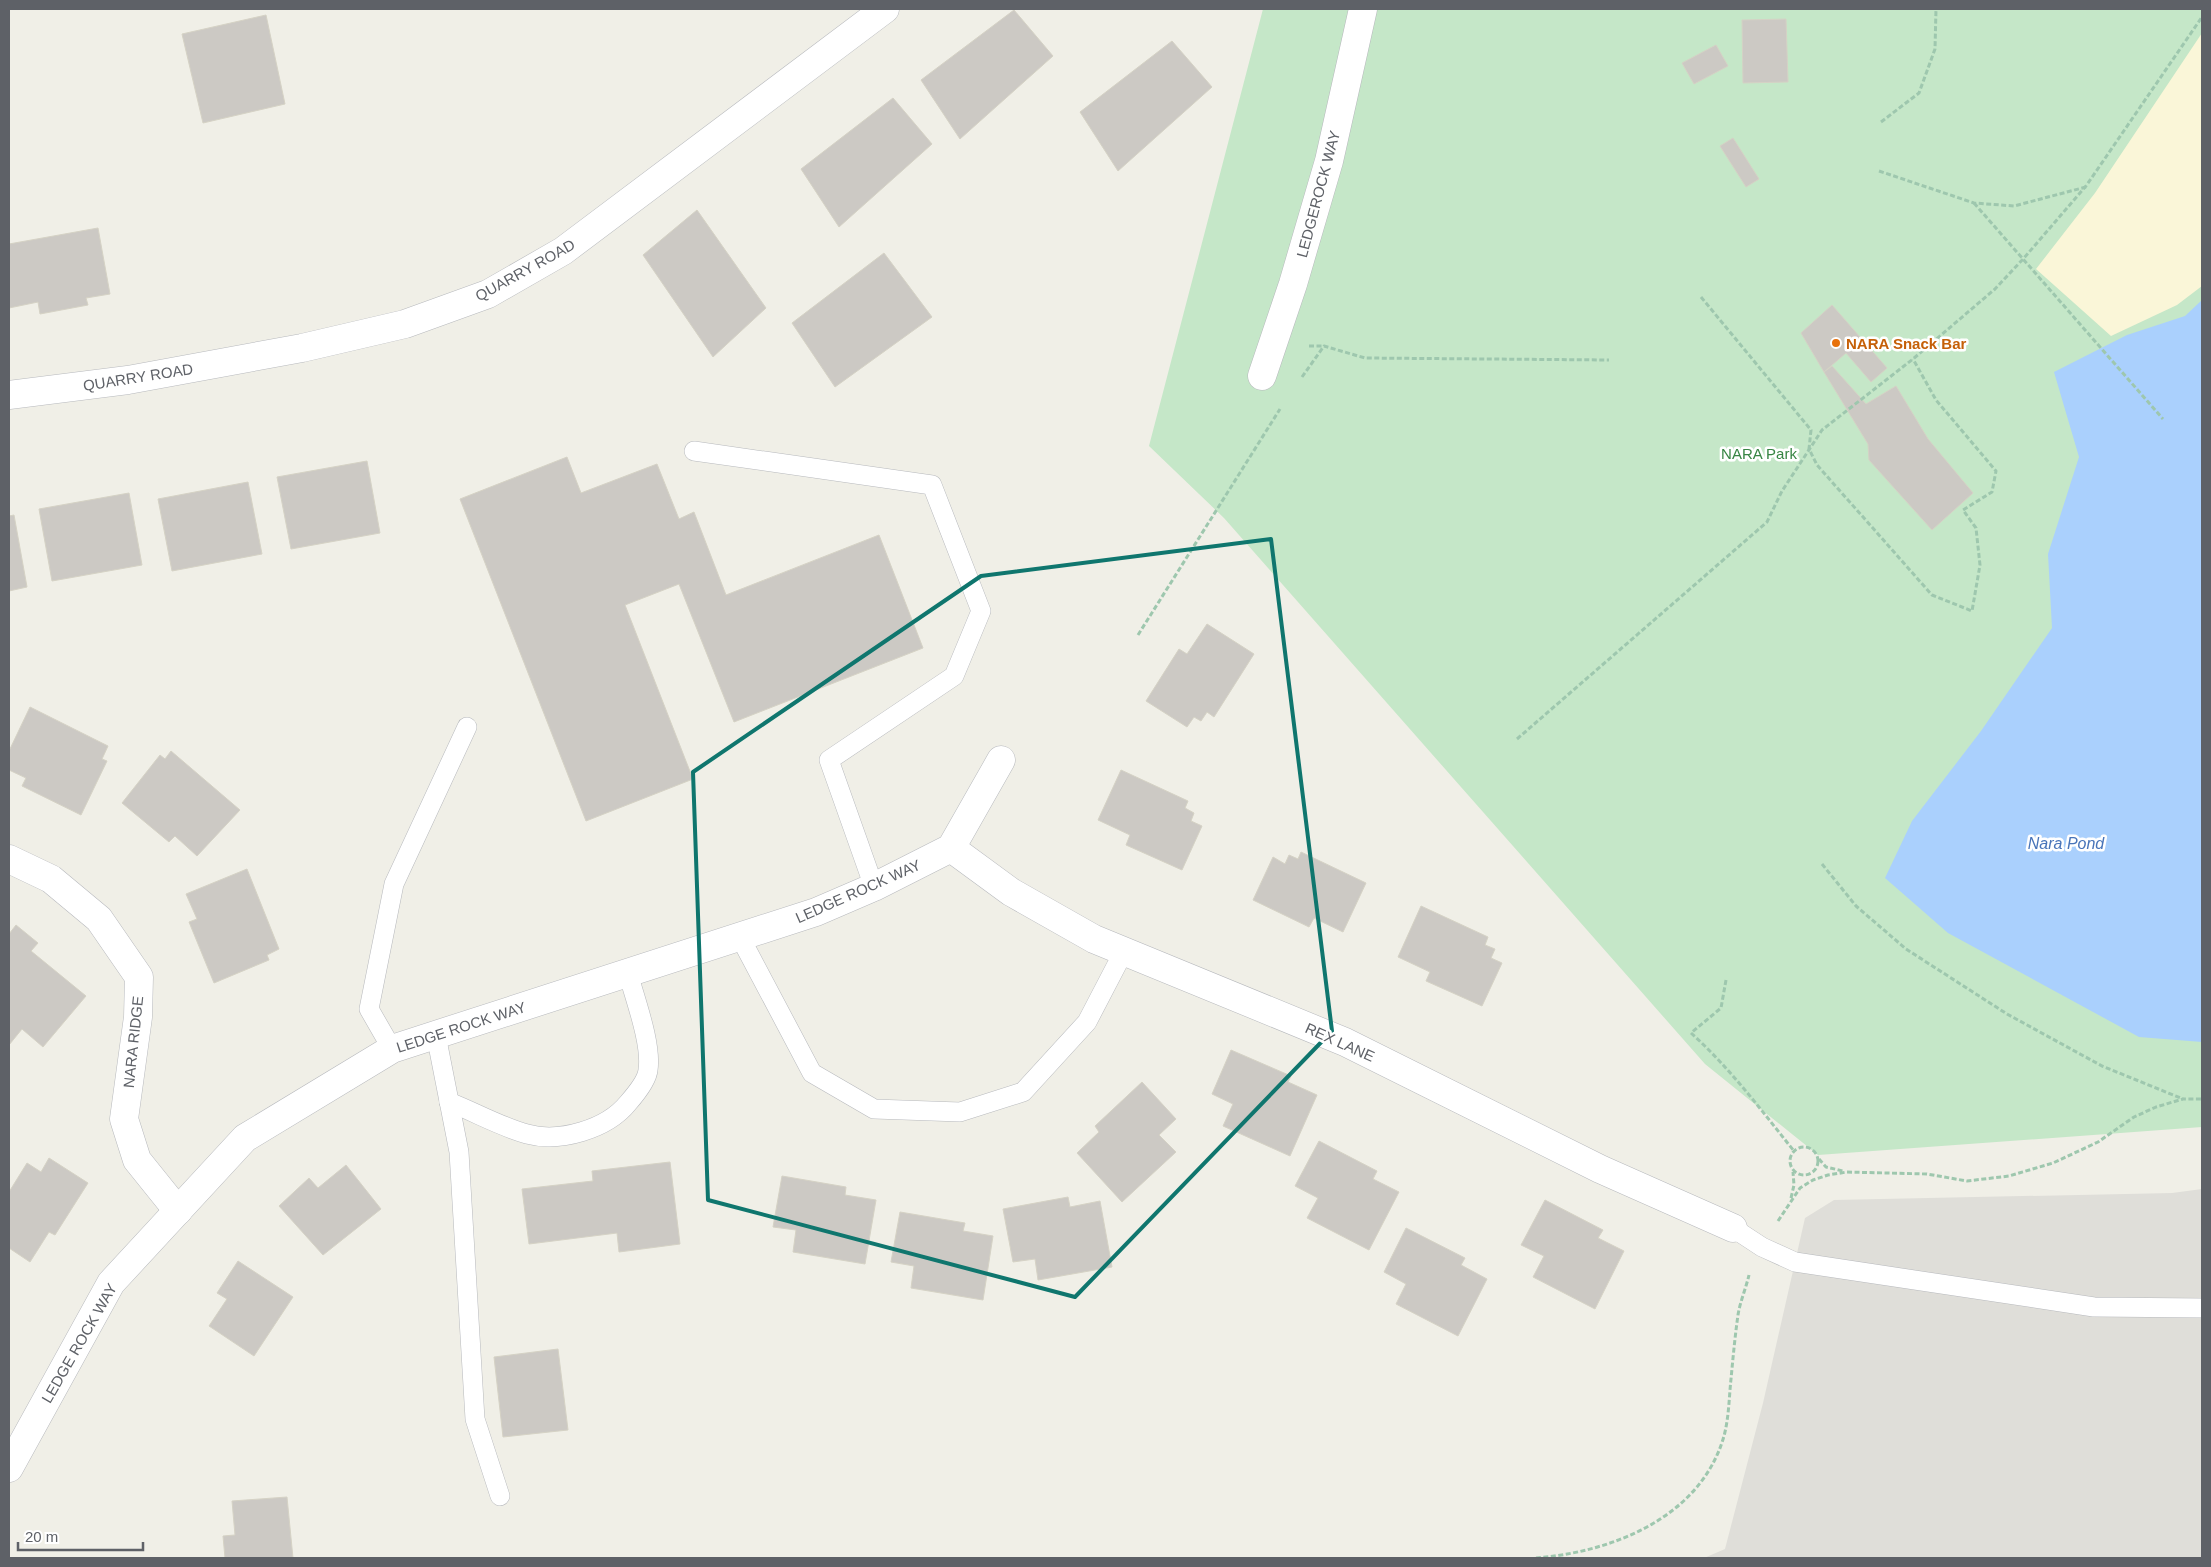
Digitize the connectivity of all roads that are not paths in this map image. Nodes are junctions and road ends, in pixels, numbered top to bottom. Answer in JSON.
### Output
{"nodes":[{"id":1,"x":885,"y":9,"type":"edge"},
{"id":2,"x":1363,"y":9,"type":"edge"},
{"id":3,"x":1262,"y":376,"type":"dead end"},
{"id":4,"x":9,"y":395,"type":"edge"},
{"id":5,"x":694,"y":452,"type":"dead end"},
{"id":6,"x":468,"y":727,"type":"dead end"},
{"id":7,"x":1001,"y":760,"type":"dead end"},
{"id":8,"x":951,"y":848,"type":"junction"},
{"id":9,"x":9,"y":859,"type":"edge"},
{"id":10,"x":874,"y":887,"type":"junction"},
{"id":11,"x":740,"y":937,"type":"junction"},
{"id":12,"x":1124,"y":951,"type":"junction"},
{"id":13,"x":628,"y":973,"type":"junction"},
{"id":14,"x":436,"y":1035,"type":"junction"},
{"id":15,"x":392,"y":1049,"type":"junction"},
{"id":16,"x":449,"y":1102,"type":"junction"},
{"id":17,"x":178,"y":1211,"type":"junction"},
{"id":18,"x":1733,"y":1228,"type":"joint"},
{"id":19,"x":2202,"y":1308,"type":"edge"},
{"id":20,"x":9,"y":1468,"type":"edge"},
{"id":21,"x":500,"y":1496,"type":"dead end"}],
"edges":[{"from":1,"to":4,"type":"street","name":"QUARRY ROAD"},
{"from":2,"to":3,"type":"street","name":"LEDGEROCK WAY"},
{"from":5,"to":10,"type":"lane"},
{"from":6,"to":15,"type":"lane"},
{"from":7,"to":8,"type":"street"},
{"from":8,"to":10,"type":"street","name":"LEDGE ROCK WAY"},
{"from":8,"to":12,"type":"street","name":"REX LANE"},
{"from":9,"to":17,"type":"street","name":"NARA RIDGE"},
{"from":10,"to":11,"type":"street","name":"LEDGE ROCK WAY"},
{"from":11,"to":12,"type":"lane"},
{"from":11,"to":13,"type":"street","name":"LEDGE ROCK WAY"},
{"from":12,"to":18,"type":"street","name":"REX LANE"},
{"from":13,"to":14,"type":"street","name":"LEDGE ROCK WAY"},
{"from":13,"to":16,"type":"lane"},
{"from":14,"to":15,"type":"street","name":"LEDGE ROCK WAY"},
{"from":14,"to":16,"type":"lane"},
{"from":15,"to":17,"type":"street","name":"LEDGE ROCK WAY"},
{"from":16,"to":21,"type":"lane"},
{"from":17,"to":20,"type":"street","name":"LEDGE ROCK WAY"},
{"from":18,"to":19,"type":"lane"}]}
